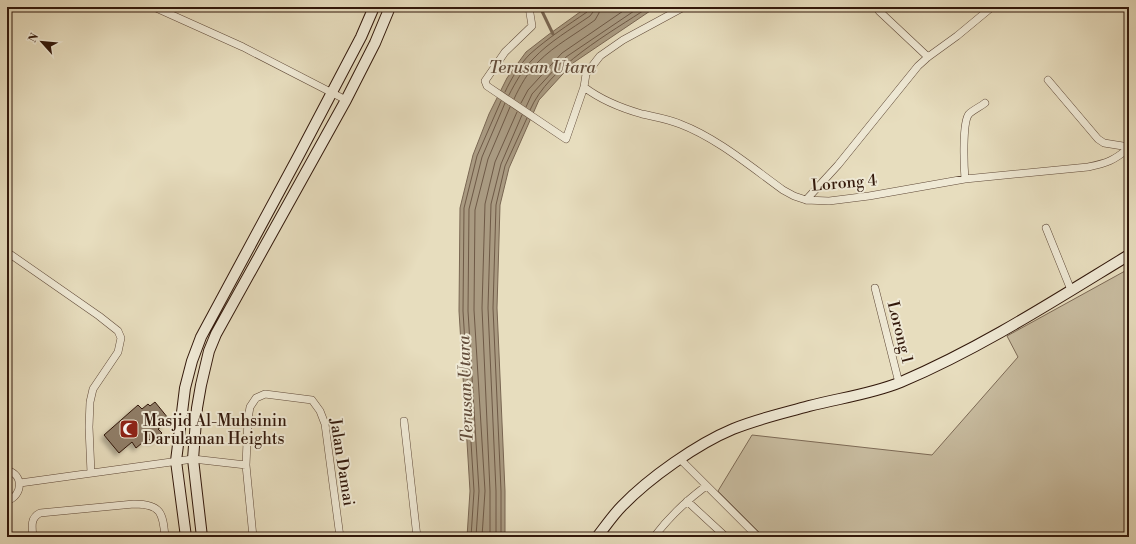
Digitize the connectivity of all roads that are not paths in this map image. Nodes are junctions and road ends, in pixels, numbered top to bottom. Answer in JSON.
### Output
{"nodes":[{"id":1,"x":154,"y":7,"type":"edge"},
{"id":2,"x":374,"y":7,"type":"edge"},
{"id":3,"x":390,"y":7,"type":"edge"},
{"id":4,"x":529,"y":7,"type":"edge"},
{"id":5,"x":684,"y":7,"type":"edge"},
{"id":6,"x":992,"y":7,"type":"edge"},
{"id":7,"x":879,"y":11,"type":"dead end"},
{"id":8,"x":928,"y":56,"type":"junction"},
{"id":9,"x":1048,"y":80,"type":"dead end"},
{"id":10,"x":584,"y":87,"type":"junction"},
{"id":11,"x":332,"y":93,"type":"junction"},
{"id":12,"x":346,"y":100,"type":"junction"},
{"id":13,"x":985,"y":103,"type":"dead end"},
{"id":14,"x":1129,"y":148,"type":"edge"},
{"id":15,"x":965,"y":178,"type":"junction"},
{"id":16,"x":806,"y":200,"type":"junction"},
{"id":17,"x":1046,"y":228,"type":"dead end"},
{"id":18,"x":7,"y":252,"type":"edge"},
{"id":19,"x":1129,"y":255,"type":"edge"},
{"id":20,"x":875,"y":288,"type":"dead end"},
{"id":21,"x":1072,"y":290,"type":"junction"},
{"id":22,"x":899,"y":383,"type":"junction"},
{"id":23,"x":404,"y":421,"type":"dead end"},
{"id":24,"x":193,"y":459,"type":"junction"},
{"id":25,"x":680,"y":459,"type":"junction"},
{"id":26,"x":176,"y":461,"type":"junction"},
{"id":27,"x":246,"y":465,"type":"junction"},
{"id":28,"x":7,"y":470,"type":"edge"},
{"id":29,"x":91,"y":473,"type":"junction"},
{"id":30,"x":20,"y":483,"type":"junction"},
{"id":31,"x":706,"y":486,"type":"junction"},
{"id":32,"x":7,"y":501,"type":"edge"},
{"id":33,"x":687,"y":501,"type":"junction"},
{"id":34,"x":7,"y":518,"type":"edge"},
{"id":35,"x":8,"y":537,"type":"edge"},
{"id":36,"x":33,"y":537,"type":"edge"},
{"id":37,"x":165,"y":537,"type":"edge"},
{"id":38,"x":186,"y":537,"type":"edge"},
{"id":39,"x":202,"y":537,"type":"edge"},
{"id":40,"x":253,"y":537,"type":"edge"},
{"id":41,"x":340,"y":537,"type":"edge"},
{"id":42,"x":417,"y":537,"type":"edge"},
{"id":43,"x":597,"y":537,"type":"edge"},
{"id":44,"x":654,"y":537,"type":"edge"},
{"id":45,"x":726,"y":537,"type":"edge"},
{"id":46,"x":758,"y":537,"type":"edge"}],
"edges":[{"from":1,"to":11,"type":"street"},
{"from":2,"to":11,"type":"street"},
{"from":3,"to":12,"type":"street"},
{"from":4,"to":10,"type":"street"},
{"from":5,"to":10,"type":"street"},
{"from":6,"to":8,"type":"street"},
{"from":7,"to":8,"type":"street"},
{"from":8,"to":16,"type":"street"},
{"from":9,"to":14,"type":"street"},
{"from":10,"to":16,"type":"street","name":"Lorong 4"},
{"from":11,"to":12,"type":"street"},
{"from":11,"to":26,"type":"street"},
{"from":12,"to":24,"type":"street"},
{"from":13,"to":15,"type":"street"},
{"from":14,"to":15,"type":"street","name":"Lorong 4"},
{"from":15,"to":16,"type":"street","name":"Lorong 4"},
{"from":17,"to":21,"type":"street"},
{"from":18,"to":29,"type":"street"},
{"from":19,"to":21,"type":"street"},
{"from":20,"to":22,"type":"street","name":"Lorong 1"},
{"from":21,"to":22,"type":"street"},
{"from":22,"to":25,"type":"street"},
{"from":23,"to":42,"type":"street"},
{"from":24,"to":26,"type":"street"},
{"from":24,"to":27,"type":"street"},
{"from":24,"to":39,"type":"street"},
{"from":25,"to":31,"type":"street"},
{"from":25,"to":43,"type":"street"},
{"from":26,"to":29,"type":"street"},
{"from":26,"to":38,"type":"street"},
{"from":27,"to":40,"type":"street","name":"Jalan Damai"},
{"from":27,"to":41,"type":"street","name":"Jalan Damai"},
{"from":28,"to":30,"type":"street"},
{"from":29,"to":30,"type":"street"},
{"from":30,"to":32,"type":"street"},
{"from":31,"to":33,"type":"street"},
{"from":31,"to":46,"type":"street"},
{"from":33,"to":44,"type":"street"},
{"from":33,"to":45,"type":"street"},
{"from":34,"to":35,"type":"street"},
{"from":36,"to":37,"type":"street"}]}
